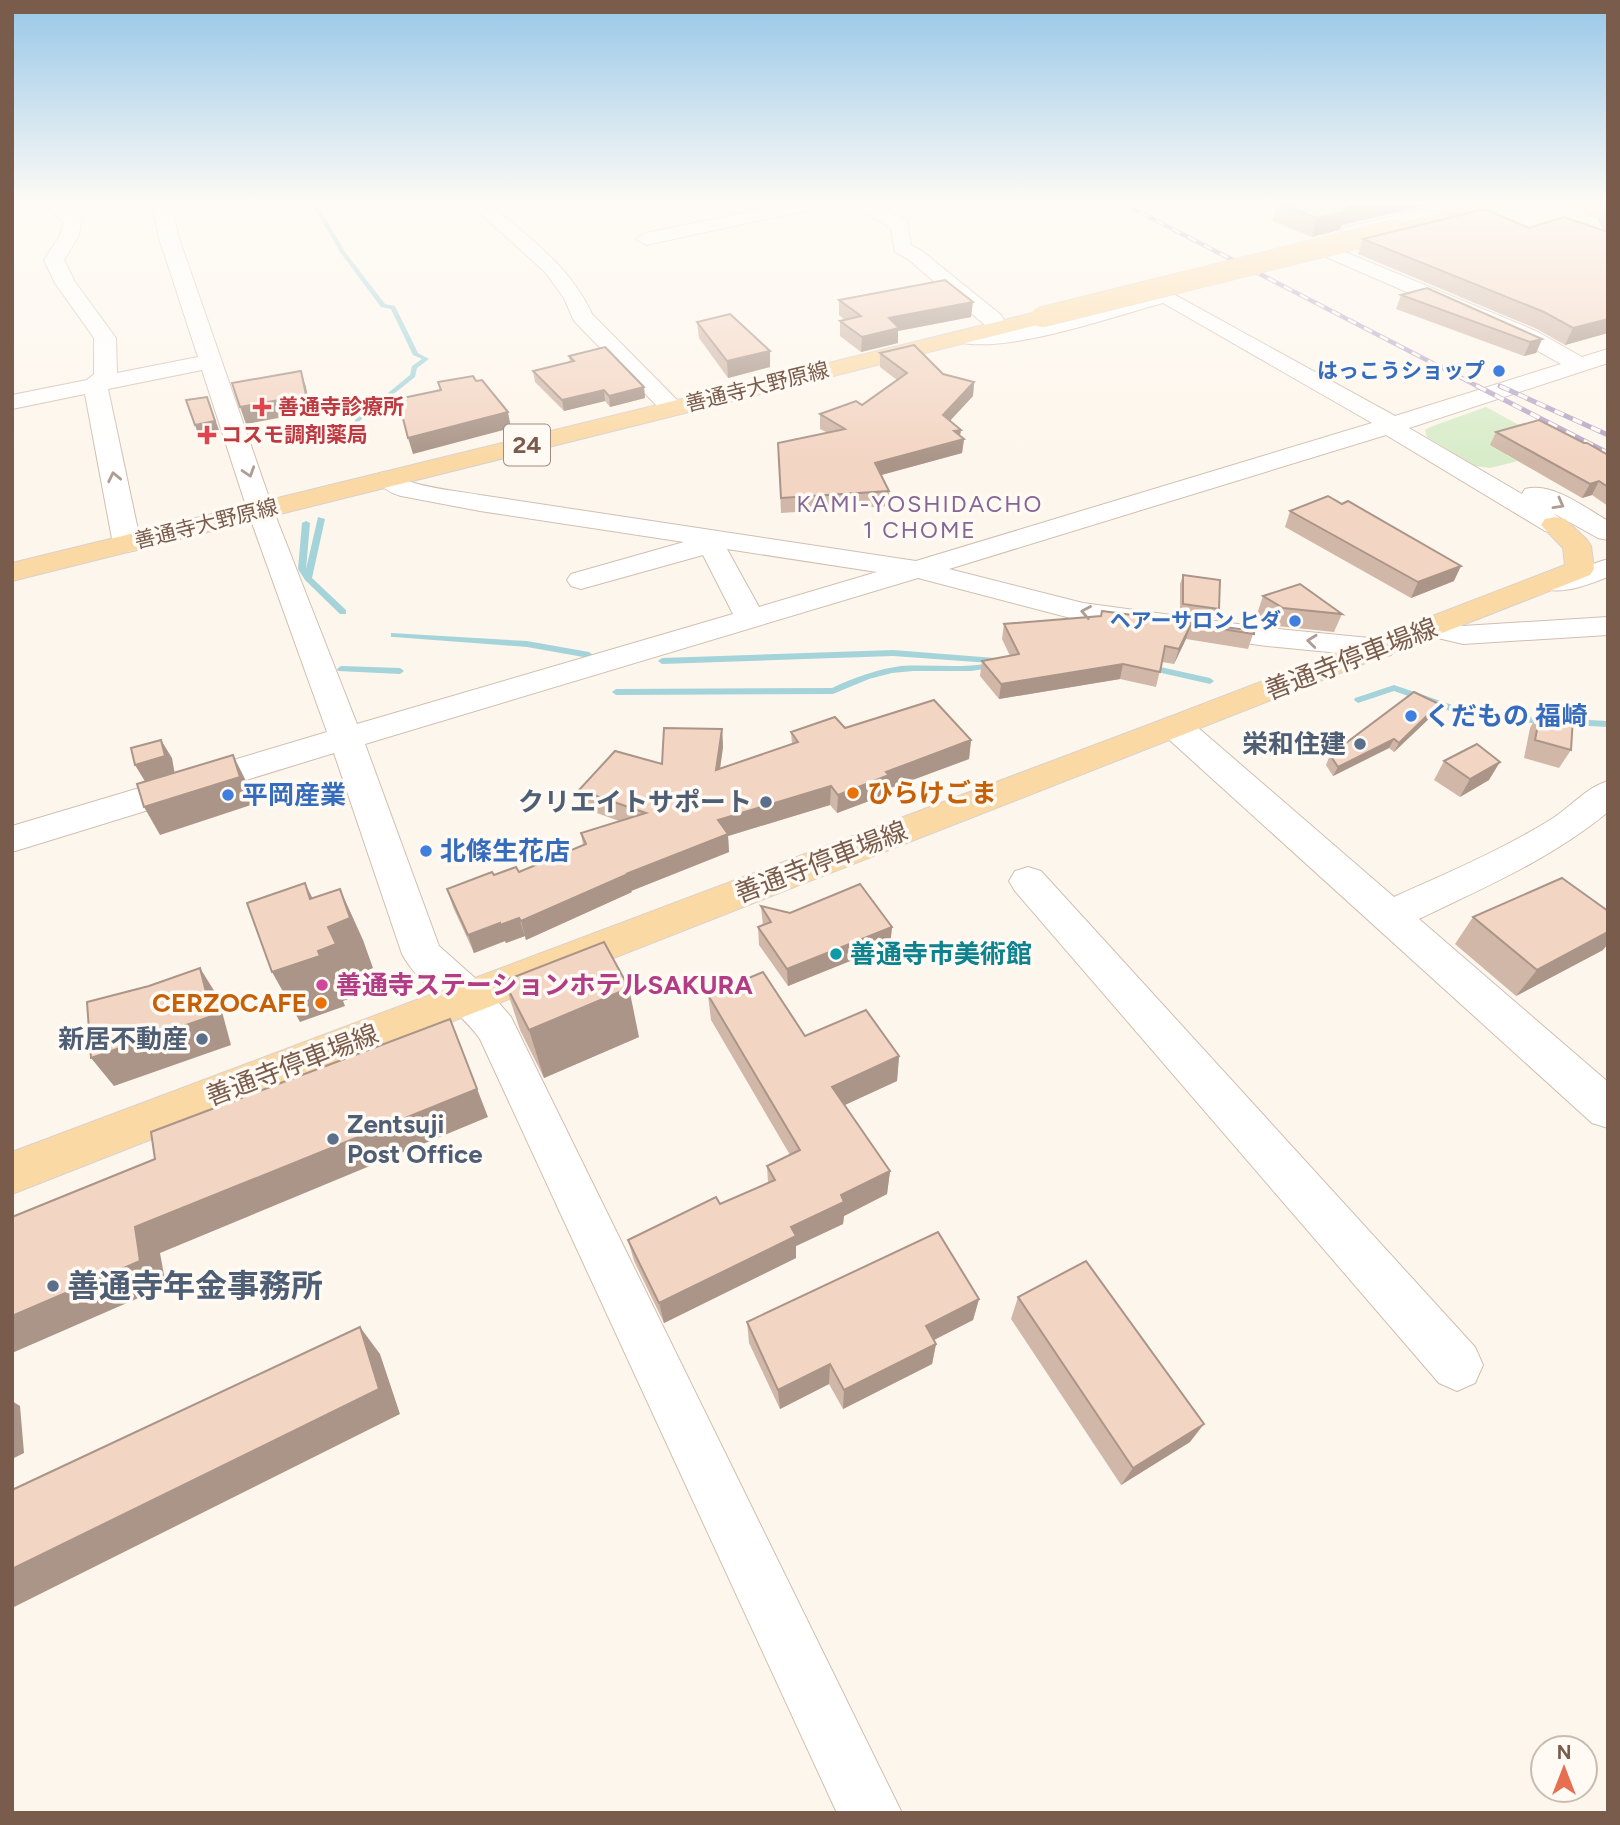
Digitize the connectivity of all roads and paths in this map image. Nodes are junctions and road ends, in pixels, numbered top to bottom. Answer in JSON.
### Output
{"nodes":[{"id":1,"x":69,"y":289,"type":"edge"},
{"id":2,"x":187,"y":289,"type":"edge"},
{"id":3,"x":569,"y":289,"type":"edge"},
{"id":4,"x":956,"y":289,"type":"edge"},
{"id":5,"x":1118,"y":289,"type":"edge"},
{"id":6,"x":1154,"y":289,"type":"edge"},
{"id":7,"x":1195,"y":289,"type":"edge"},
{"id":8,"x":1418,"y":289,"type":"edge"},
{"id":9,"x":1166,"y":296,"type":"junction"},
{"id":10,"x":993,"y":320,"type":"junction"},
{"id":11,"x":965,"y":337,"type":"junction"},
{"id":12,"x":212,"y":361,"type":"junction"},
{"id":13,"x":1594,"y":361,"type":"edge"},
{"id":14,"x":95,"y":386,"type":"junction"},
{"id":15,"x":12,"y":402,"type":"edge"},
{"id":16,"x":671,"y":408,"type":"junction"},
{"id":17,"x":1390,"y":426,"type":"junction"},
{"id":18,"x":389,"y":479,"type":"junction"},
{"id":19,"x":1504,"y":495,"type":"junction"},
{"id":20,"x":261,"y":512,"type":"junction"},
{"id":21,"x":1555,"y":526,"type":"joint"},
{"id":22,"x":1608,"y":532,"type":"edge"},
{"id":23,"x":708,"y":539,"type":"junction"},
{"id":24,"x":127,"y":544,"type":"junction"},
{"id":25,"x":1608,"y":567,"type":"edge"},
{"id":26,"x":920,"y":570,"type":"junction"},
{"id":27,"x":12,"y":572,"type":"edge"},
{"id":28,"x":582,"y":580,"type":"dead end"},
{"id":29,"x":1548,"y":582,"type":"junction"},
{"id":30,"x":1488,"y":606,"type":"junction"},
{"id":31,"x":751,"y":619,"type":"junction"},
{"id":32,"x":1608,"y":626,"type":"edge"},
{"id":33,"x":1432,"y":628,"type":"junction"},
{"id":34,"x":1525,"y":631,"type":"junction"},
{"id":35,"x":1380,"y":648,"type":"junction"},
{"id":36,"x":1176,"y":727,"type":"junction"},
{"id":37,"x":345,"y":736,"type":"junction"},
{"id":38,"x":1608,"y":793,"type":"edge"},
{"id":39,"x":12,"y":839,"type":"edge"},
{"id":40,"x":1028,"y":881,"type":"dead end"},
{"id":41,"x":1390,"y":916,"type":"junction"},
{"id":42,"x":471,"y":995,"type":"junction"},
{"id":43,"x":1608,"y":1109,"type":"edge"},
{"id":44,"x":12,"y":1173,"type":"edge"},
{"id":45,"x":1457,"y":1365,"type":"dead end"},
{"id":46,"x":870,"y":1813,"type":"edge"}],
"edges":[{"from":1,"to":14,"type":"street"},
{"from":2,"to":12,"type":"street"},
{"from":3,"to":16,"type":"street"},
{"from":4,"to":10,"type":"street"},
{"from":5,"to":10,"type":"street"},
{"from":6,"to":11,"type":"main road","name":"善通寺大野原線","number":"24","bridge":true},
{"from":7,"to":9,"type":"street"},
{"from":8,"to":13,"type":"street"},
{"from":9,"to":11,"type":"street"},
{"from":9,"to":17,"type":"street"},
{"from":10,"to":11,"type":"street"},
{"from":11,"to":16,"type":"main road","name":"善通寺大野原線","number":"24"},
{"from":12,"to":14,"type":"street"},
{"from":12,"to":20,"type":"street","one_way":true},
{"from":13,"to":17,"type":"street"},
{"from":14,"to":15,"type":"street"},
{"from":24,"to":14,"type":"street","one_way":true},
{"from":16,"to":18,"type":"main road","name":"善通寺大野原線","number":"24"},
{"from":17,"to":19,"type":"street"},
{"from":17,"to":26,"type":"street"},
{"from":18,"to":20,"type":"main road","name":"善通寺大野原線","number":"24"},
{"from":18,"to":23,"type":"street"},
{"from":19,"to":21,"type":"street"},
{"from":19,"to":22,"type":"street","one_way":true},
{"from":20,"to":24,"type":"main road","name":"善通寺大野原線","number":"24"},
{"from":20,"to":37,"type":"street"},
{"from":21,"to":29,"type":"main road","name":"善通寺停車場線"},
{"from":23,"to":26,"type":"street"},
{"from":23,"to":28,"type":"street"},
{"from":23,"to":31,"type":"street"},
{"from":24,"to":27,"type":"main road","name":"善通寺大野原線","number":"24"},
{"from":25,"to":29,"type":"street"},
{"from":26,"to":31,"type":"street"},
{"from":35,"to":26,"type":"street","one_way":true},
{"from":29,"to":30,"type":"main road","name":"善通寺停車場線"},
{"from":30,"to":33,"type":"main road","name":"善通寺停車場線"},
{"from":30,"to":34,"type":"street"},
{"from":31,"to":37,"type":"street"},
{"from":32,"to":34,"type":"street"},
{"from":33,"to":34,"type":"street"},
{"from":33,"to":35,"type":"main road","name":"善通寺停車場線"},
{"from":35,"to":36,"type":"main road","name":"善通寺停車場線"},
{"from":36,"to":41,"type":"street"},
{"from":36,"to":42,"type":"main road","name":"善通寺停車場線"},
{"from":37,"to":39,"type":"street"},
{"from":37,"to":42,"type":"street"},
{"from":38,"to":41,"type":"street"},
{"from":40,"to":45,"type":"street"},
{"from":41,"to":43,"type":"street"},
{"from":42,"to":44,"type":"main road","name":"善通寺停車場線"},
{"from":42,"to":46,"type":"street"}]}
